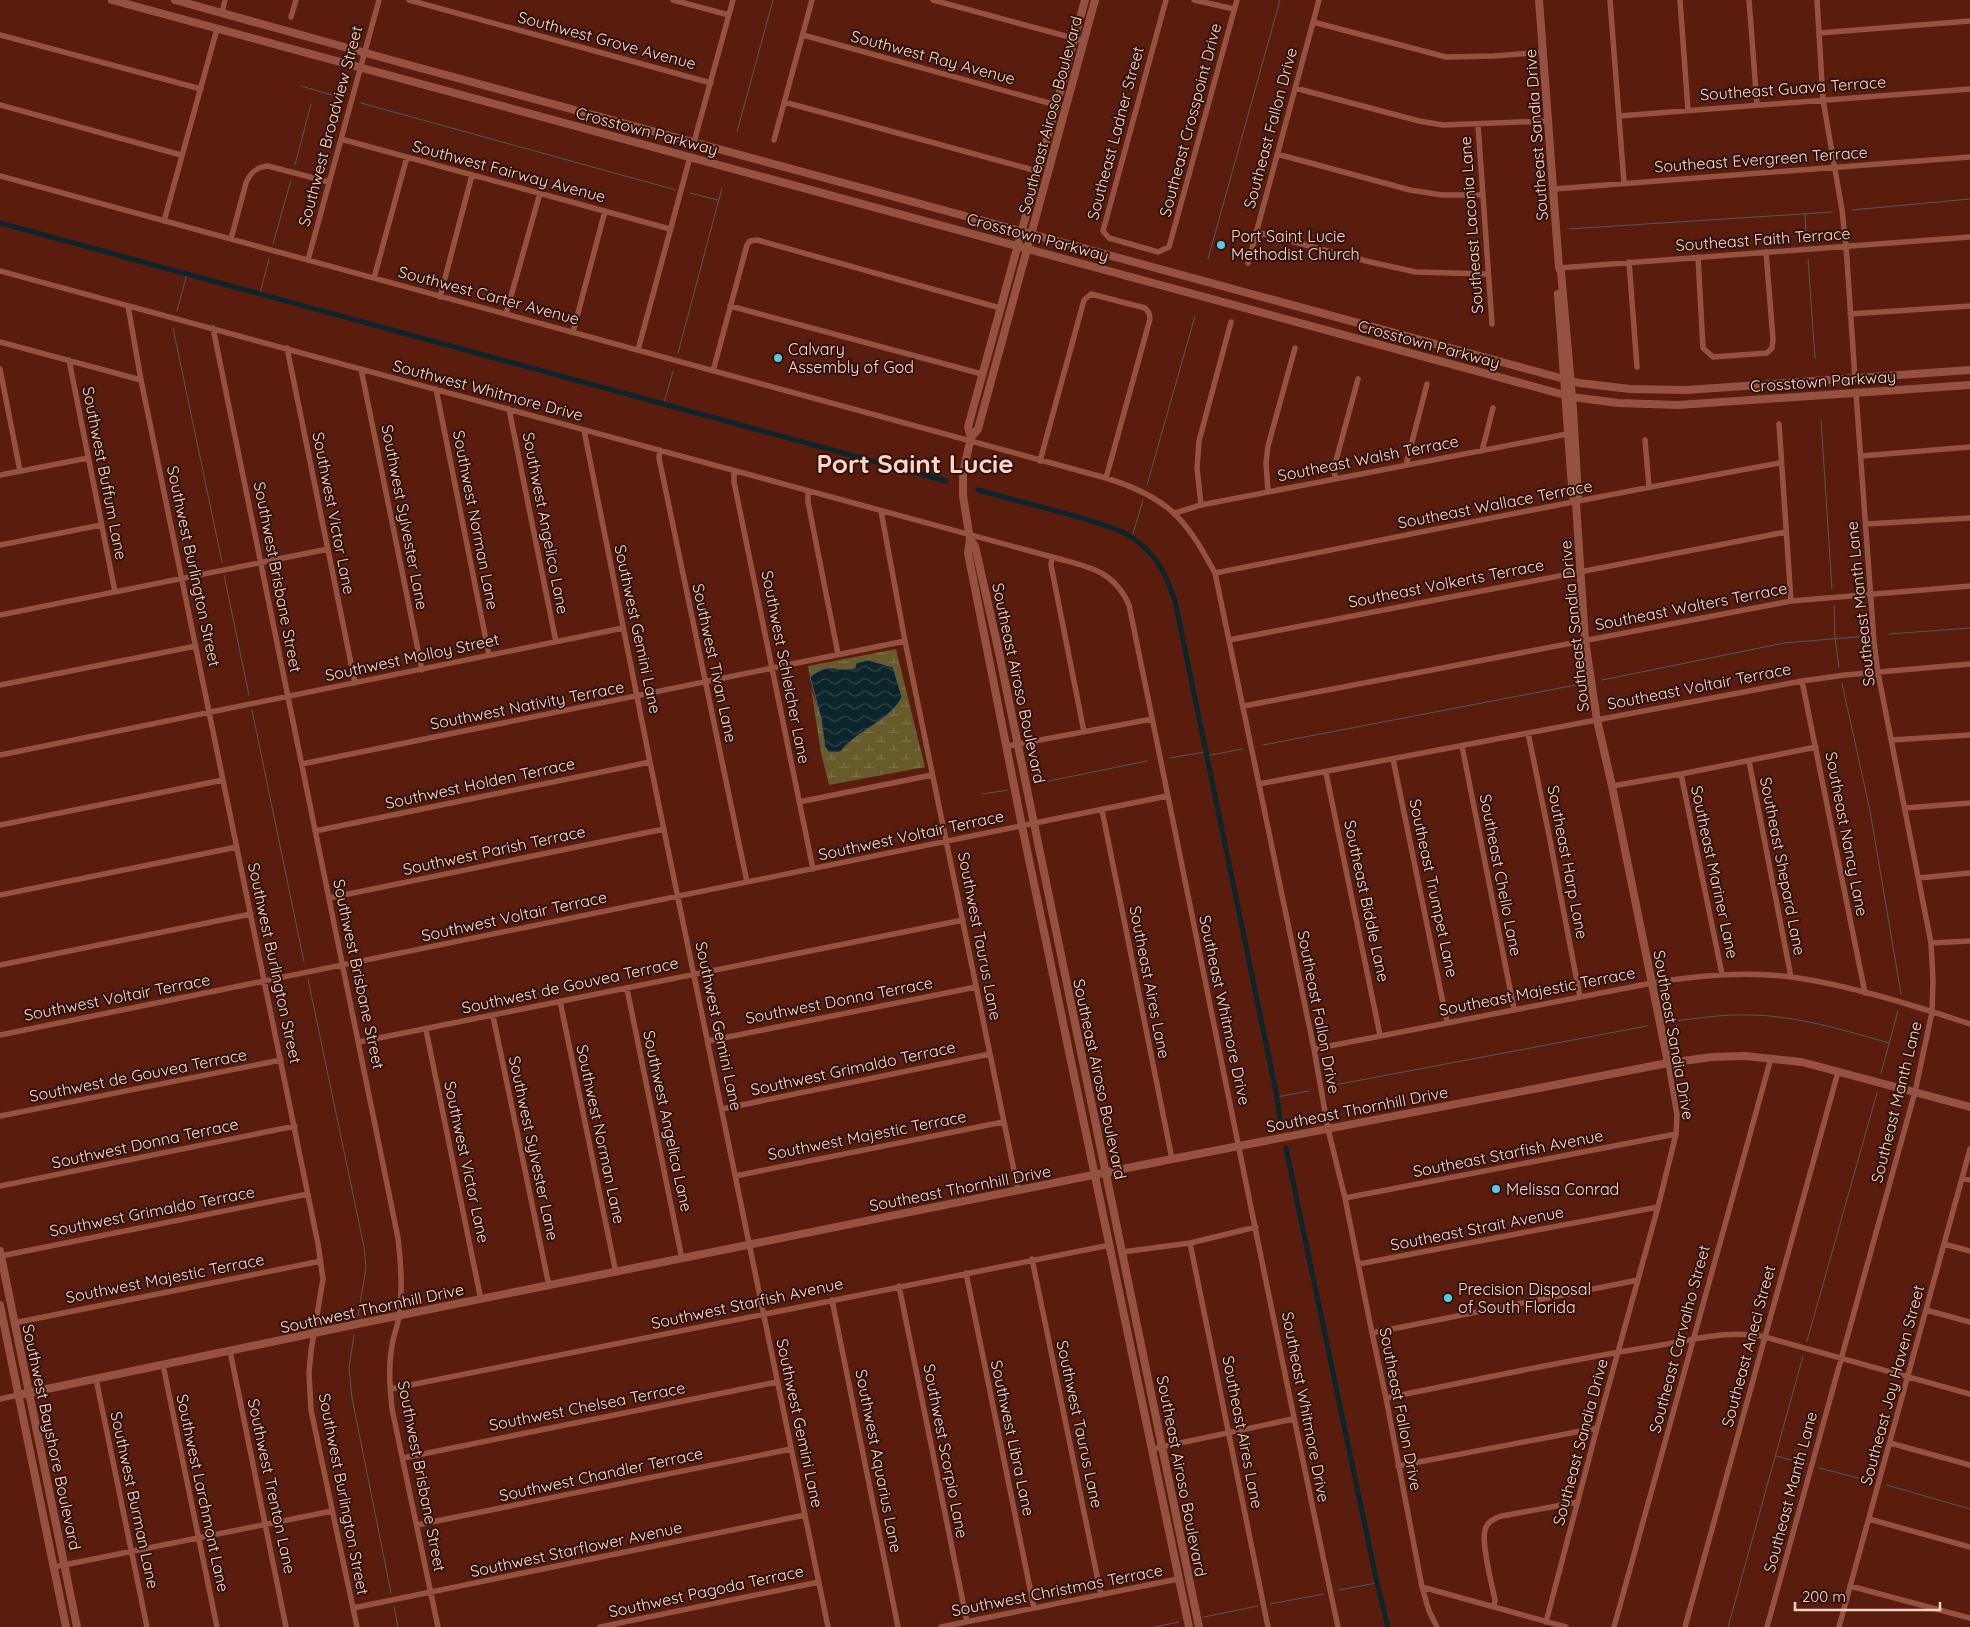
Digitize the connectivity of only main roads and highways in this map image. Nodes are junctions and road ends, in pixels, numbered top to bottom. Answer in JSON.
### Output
{"nodes":[{"id":1,"x":112,"y":0,"type":"edge"},
{"id":2,"x":175,"y":0,"type":"edge"},
{"id":3,"x":1085,"y":0,"type":"edge"},
{"id":4,"x":1095,"y":0,"type":"edge"},
{"id":5,"x":1539,"y":0,"type":"edge"},
{"id":6,"x":1021,"y":231,"type":"junction"},
{"id":7,"x":1031,"y":234,"type":"junction"},
{"id":8,"x":1017,"y":246,"type":"junction"},
{"id":9,"x":1027,"y":249,"type":"junction"},
{"id":10,"x":1970,"y":370,"type":"edge"},
{"id":11,"x":1970,"y":375,"type":"edge"},
{"id":12,"x":1567,"y":380,"type":"junction"},
{"id":13,"x":1970,"y":383,"type":"edge"},
{"id":14,"x":1569,"y":396,"type":"junction"},
{"id":15,"x":971,"y":439,"type":"junction"},
{"id":16,"x":1576,"y":503,"type":"junction"},
{"id":17,"x":970,"y":537,"type":"junction"},
{"id":18,"x":1668,"y":1063,"type":"junction"},
{"id":19,"x":1970,"y":1107,"type":"edge"},
{"id":20,"x":1106,"y":1173,"type":"junction"},
{"id":21,"x":1096,"y":1175,"type":"junction"},
{"id":22,"x":750,"y":1245,"type":"joint"},
{"id":23,"x":0,"y":1254,"type":"edge"},
{"id":24,"x":0,"y":1276,"type":"edge"},
{"id":25,"x":0,"y":1305,"type":"edge"},
{"id":26,"x":12,"y":1310,"type":"junction"},
{"id":27,"x":29,"y":1392,"type":"junction"},
{"id":28,"x":18,"y":1395,"type":"junction"},
{"id":29,"x":1182,"y":1544,"type":"junction"},
{"id":30,"x":1172,"y":1546,"type":"junction"},
{"id":31,"x":66,"y":1627,"type":"edge"},
{"id":32,"x":77,"y":1627,"type":"edge"},
{"id":33,"x":1189,"y":1627,"type":"edge"},
{"id":34,"x":1199,"y":1627,"type":"edge"}],
"edges":[{"from":1,"to":8,"type":"main road","name":"Crosstown Parkway"},
{"from":2,"to":6,"type":"main road","name":"Crosstown Parkway"},
{"from":3,"to":6,"type":"main road","name":"Southeast Airoso Boulevard"},
{"from":4,"to":7,"type":"main road","name":"Southeast Airoso Boulevard"},
{"from":5,"to":12,"type":"main road","name":"Southeast Sandia Drive"},
{"from":6,"to":7,"type":"main road","name":"Crosstown Parkway"},
{"from":6,"to":8,"type":"main road","name":"Southeast Airoso Boulevard"},
{"from":7,"to":9,"type":"main road","name":"Southeast Airoso Boulevard"},
{"from":7,"to":12,"type":"main road","name":"Crosstown Parkway"},
{"from":8,"to":9,"type":"main road","name":"Crosstown Parkway"},
{"from":8,"to":15,"type":"main road","name":"Southeast Airoso Boulevard"},
{"from":9,"to":14,"type":"main road","name":"Crosstown Parkway"},
{"from":9,"to":15,"type":"main road","name":"Southeast Airoso Boulevard"},
{"from":10,"to":12,"type":"main road","name":"Crosstown Parkway"},
{"from":11,"to":13,"type":"main road"},
{"from":12,"to":14,"type":"main road","name":"Southeast Sandia Drive"},
{"from":13,"to":14,"type":"main road","name":"Crosstown Parkway"},
{"from":14,"to":16,"type":"main road","name":"Southeast Sandia Drive"},
{"from":14,"to":16,"type":"main road","name":"Southeast Sandia Drive"},
{"from":15,"to":17,"type":"main road","name":"Southeast Airoso Boulevard"},
{"from":16,"to":18,"type":"main road","name":"Southeast Sandia Drive"},
{"from":17,"to":20,"type":"main road","name":"Southeast Airoso Boulevard"},
{"from":17,"to":21,"type":"main road","name":"Southeast Airoso Boulevard"},
{"from":18,"to":19,"type":"main road","name":"Southeast Thornhill Drive"},
{"from":18,"to":20,"type":"main road","name":"Southeast Thornhill Drive"},
{"from":20,"to":21,"type":"main road","name":"Southeast Thornhill Drive"},
{"from":20,"to":29,"type":"main road","name":"Southeast Airoso Boulevard"},
{"from":21,"to":22,"type":"main road","name":"Southeast Thornhill Drive"},
{"from":21,"to":30,"type":"main road","name":"Southeast Airoso Boulevard"},
{"from":22,"to":27,"type":"main road","name":"Southwest Thornhill Drive"},
{"from":23,"to":26,"type":"main road","name":"Southwest Bayshore Boulevard"},
{"from":24,"to":26,"type":"main road"},
{"from":25,"to":28,"type":"main road","name":"Southwest Bayshore Boulevard"},
{"from":26,"to":27,"type":"main road","name":"Southwest Bayshore Boulevard"},
{"from":27,"to":28,"type":"main road","name":"Southwest Thornhill Drive"},
{"from":27,"to":32,"type":"main road","name":"Southwest Bayshore Boulevard"},
{"from":28,"to":31,"type":"main road","name":"Southwest Bayshore Boulevard"},
{"from":29,"to":30,"type":"main road"},
{"from":29,"to":34,"type":"main road","name":"Southeast Airoso Boulevard"},
{"from":30,"to":33,"type":"main road","name":"Southeast Airoso Boulevard"}]}
